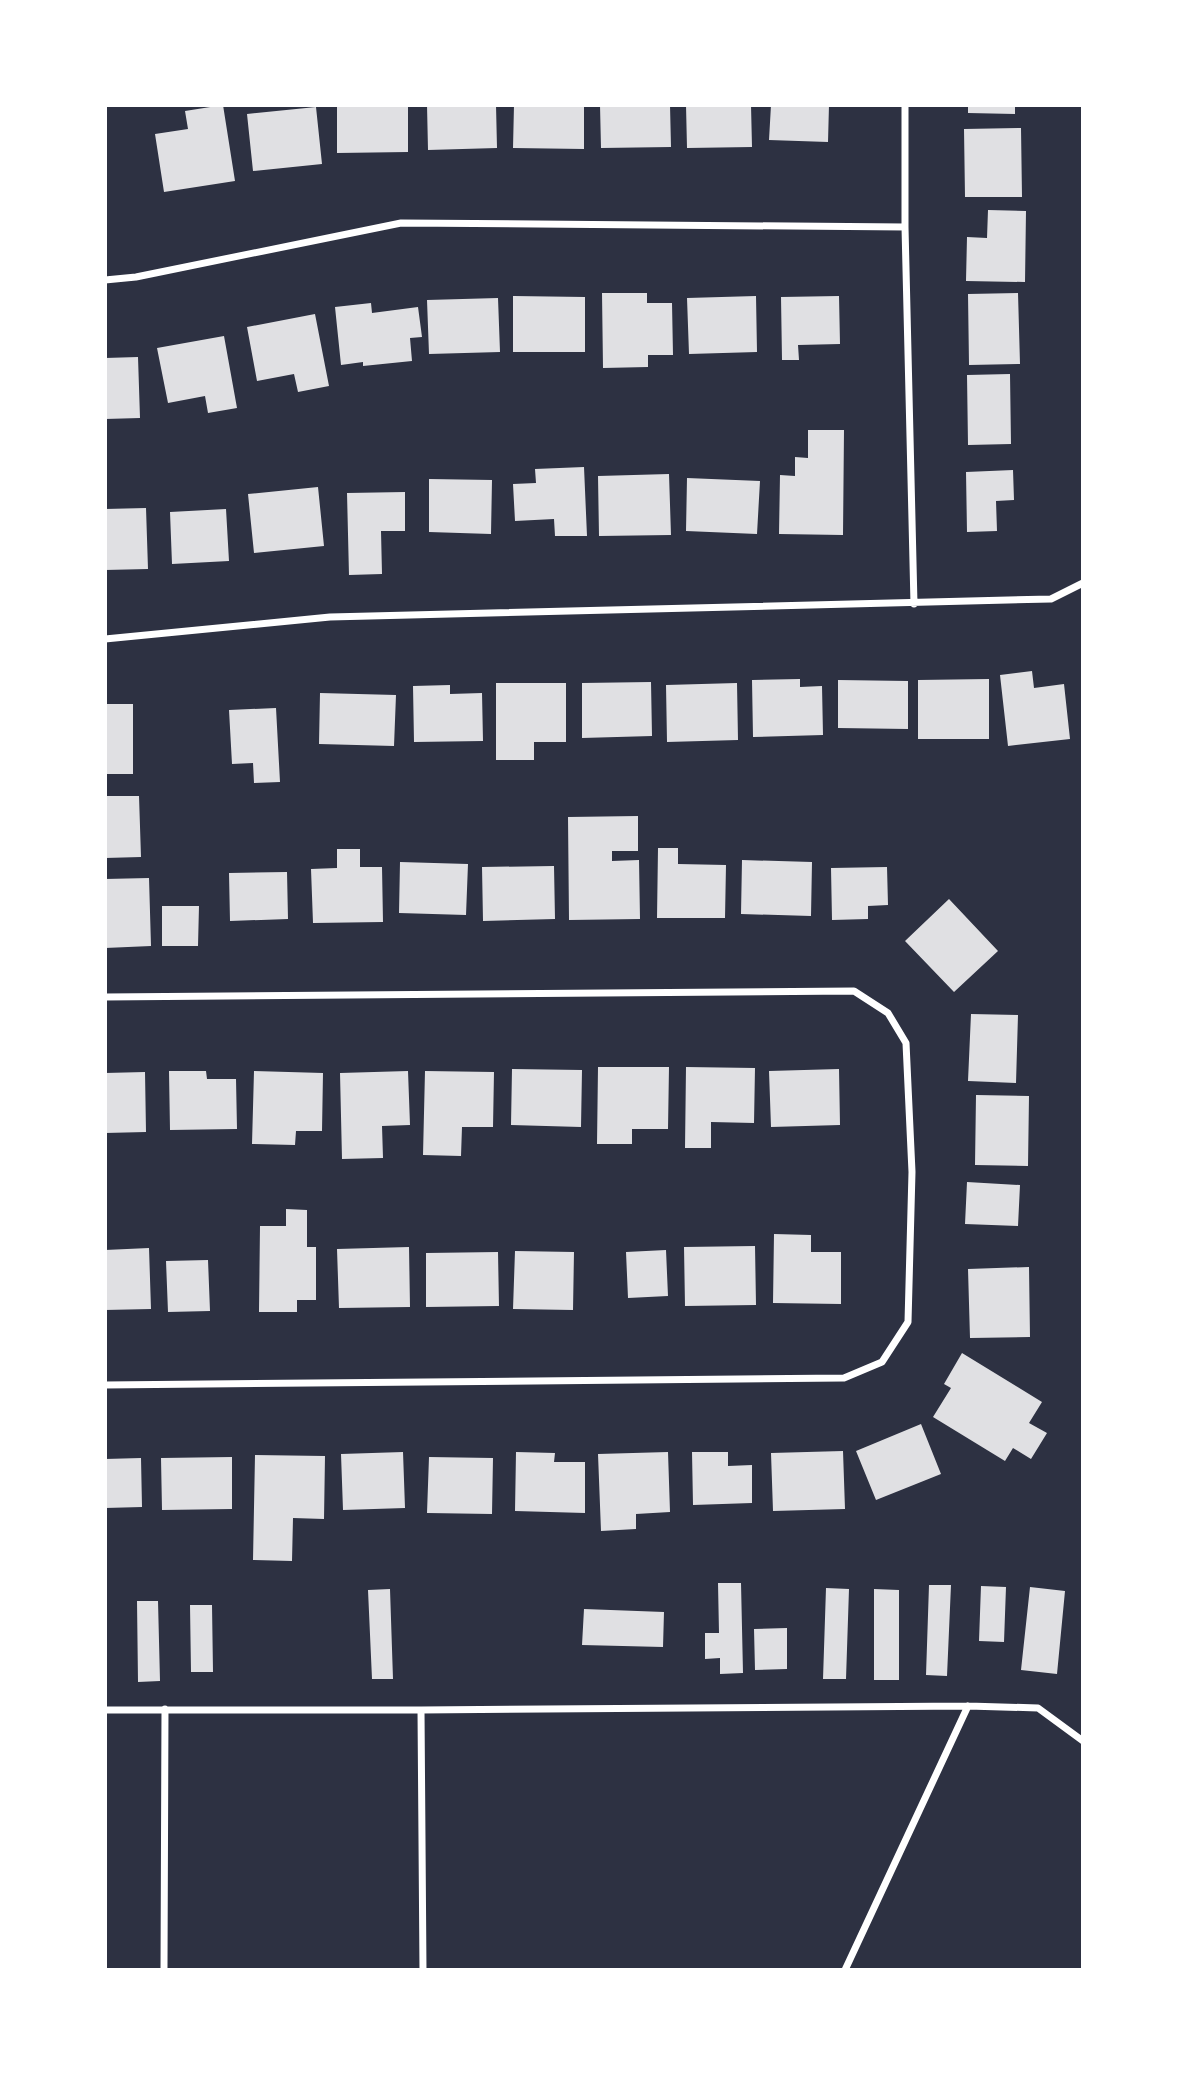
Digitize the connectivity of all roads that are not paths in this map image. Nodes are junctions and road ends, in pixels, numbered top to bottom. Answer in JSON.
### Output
{"nodes":[{"id":1,"x":905,"y":105,"type":"edge"},
{"id":2,"x":905,"y":227,"type":"junction"},
{"id":3,"x":105,"y":280,"type":"edge"},
{"id":4,"x":1083,"y":583,"type":"edge"},
{"id":5,"x":914,"y":604,"type":"junction"},
{"id":6,"x":105,"y":639,"type":"edge"},
{"id":7,"x":105,"y":997,"type":"edge"},
{"id":8,"x":105,"y":1385,"type":"edge"},
{"id":9,"x":968,"y":1706,"type":"junction"},
{"id":10,"x":165,"y":1709,"type":"junction"},
{"id":11,"x":105,"y":1710,"type":"edge"},
{"id":12,"x":421,"y":1710,"type":"junction"},
{"id":13,"x":1083,"y":1741,"type":"edge"},
{"id":14,"x":164,"y":1970,"type":"edge"},
{"id":15,"x":422,"y":1970,"type":"edge"},
{"id":16,"x":845,"y":1970,"type":"edge"}],
"edges":[{"from":1,"to":2,"type":"street"},
{"from":2,"to":3,"type":"street"},
{"from":2,"to":5,"type":"street"},
{"from":4,"to":5,"type":"street"},
{"from":5,"to":6,"type":"street"},
{"from":7,"to":8,"type":"street"},
{"from":9,"to":12,"type":"street"},
{"from":9,"to":13,"type":"street"},
{"from":9,"to":16,"type":"street"},
{"from":10,"to":11,"type":"street"},
{"from":10,"to":12,"type":"street"},
{"from":10,"to":14,"type":"street"},
{"from":12,"to":15,"type":"street"}]}
